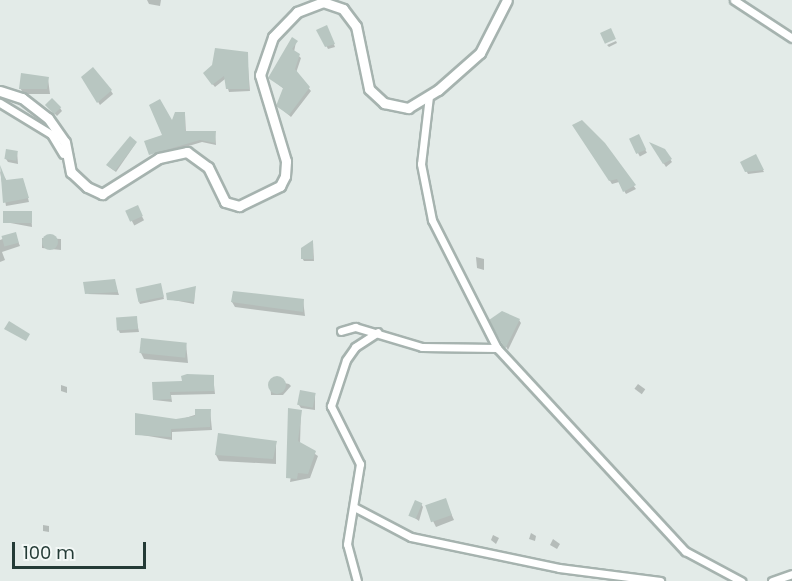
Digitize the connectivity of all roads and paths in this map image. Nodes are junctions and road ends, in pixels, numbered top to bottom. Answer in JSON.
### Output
{"nodes":[{"id":1,"x":507,"y":0,"type":"edge"},
{"id":2,"x":734,"y":0,"type":"edge"},
{"id":3,"x":792,"y":38,"type":"edge"},
{"id":4,"x":0,"y":91,"type":"edge"},
{"id":5,"x":429,"y":96,"type":"junction"},
{"id":6,"x":0,"y":103,"type":"edge"},
{"id":7,"x":63,"y":154,"type":"junction"},
{"id":8,"x":341,"y":332,"type":"dead end"},
{"id":9,"x":378,"y":332,"type":"junction"},
{"id":10,"x":497,"y":348,"type":"junction"},
{"id":11,"x":354,"y":507,"type":"junction"},
{"id":12,"x":792,"y":574,"type":"edge"},
{"id":13,"x":357,"y":581,"type":"edge"},
{"id":14,"x":660,"y":581,"type":"edge"},
{"id":15,"x":741,"y":581,"type":"edge"},
{"id":16,"x":772,"y":581,"type":"edge"}],
"edges":[{"from":1,"to":5,"type":"street"},
{"from":2,"to":3,"type":"street"},
{"from":4,"to":7,"type":"street"},
{"from":5,"to":7,"type":"street"},
{"from":5,"to":10,"type":"street"},
{"from":6,"to":7,"type":"street"},
{"from":8,"to":9,"type":"street"},
{"from":9,"to":10,"type":"street"},
{"from":9,"to":11,"type":"street"},
{"from":10,"to":15,"type":"street"},
{"from":11,"to":13,"type":"street"},
{"from":11,"to":14,"type":"street"},
{"from":12,"to":16,"type":"street"}]}
